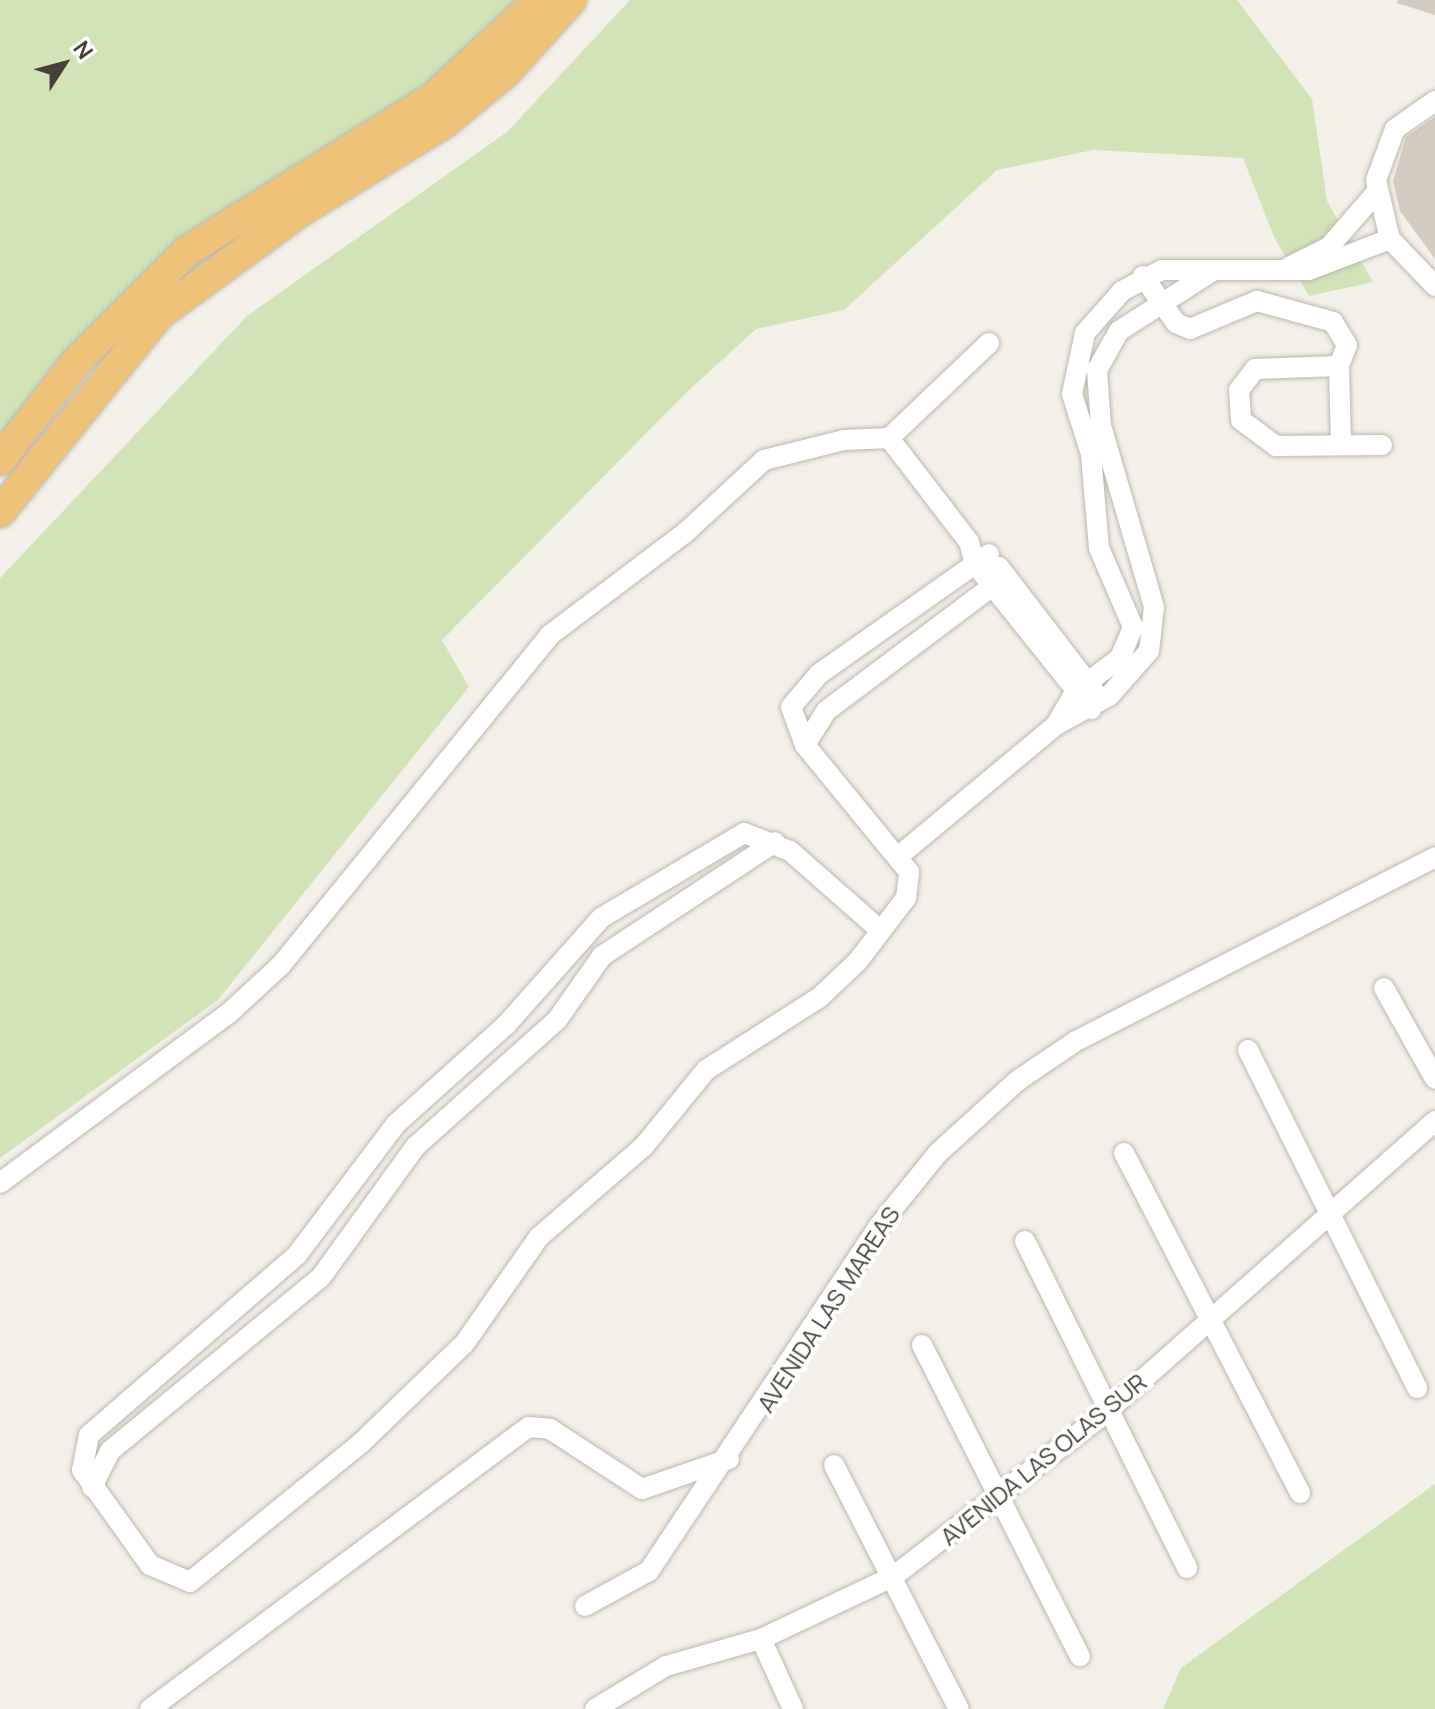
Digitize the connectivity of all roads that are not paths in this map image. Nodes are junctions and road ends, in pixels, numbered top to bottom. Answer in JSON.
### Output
{"nodes":[{"id":1,"x":539,"y":0,"type":"edge"},
{"id":2,"x":571,"y":0,"type":"edge"},
{"id":3,"x":1435,"y":101,"type":"edge"},
{"id":4,"x":1376,"y":193,"type":"junction"},
{"id":5,"x":1390,"y":239,"type":"junction"},
{"id":6,"x":1289,"y":267,"type":"junction"},
{"id":7,"x":1211,"y":272,"type":"junction"},
{"id":8,"x":1143,"y":276,"type":"junction"},
{"id":9,"x":1435,"y":286,"type":"edge"},
{"id":10,"x":1161,"y":302,"type":"junction"},
{"id":11,"x":989,"y":343,"type":"dead end"},
{"id":12,"x":1339,"y":366,"type":"junction"},
{"id":13,"x":889,"y":438,"type":"junction"},
{"id":14,"x":1341,"y":442,"type":"junction"},
{"id":15,"x":1382,"y":445,"type":"dead end"},
{"id":16,"x":0,"y":460,"type":"edge"},
{"id":17,"x":0,"y":512,"type":"edge"},
{"id":18,"x":982,"y":559,"type":"junction"},
{"id":19,"x":999,"y":581,"type":"junction"},
{"id":20,"x":1081,"y":687,"type":"junction"},
{"id":21,"x":1097,"y":705,"type":"junction"},
{"id":22,"x":1056,"y":725,"type":"junction"},
{"id":23,"x":805,"y":745,"type":"junction"},
{"id":24,"x":775,"y":842,"type":"junction"},
{"id":25,"x":900,"y":855,"type":"junction"},
{"id":26,"x":1435,"y":857,"type":"edge"},
{"id":27,"x":880,"y":930,"type":"junction"},
{"id":28,"x":1384,"y":988,"type":"dead end"},
{"id":29,"x":1248,"y":1050,"type":"dead end"},
{"id":30,"x":1435,"y":1079,"type":"edge"},
{"id":31,"x":1435,"y":1121,"type":"edge"},
{"id":32,"x":396,"y":1124,"type":"junction"},
{"id":33,"x":416,"y":1146,"type":"junction"},
{"id":34,"x":1124,"y":1153,"type":"dead end"},
{"id":35,"x":0,"y":1183,"type":"edge"},
{"id":36,"x":1329,"y":1213,"type":"junction"},
{"id":37,"x":1025,"y":1241,"type":"dead end"},
{"id":38,"x":1212,"y":1319,"type":"junction"},
{"id":39,"x":922,"y":1345,"type":"dead end"},
{"id":40,"x":1417,"y":1388,"type":"dead end"},
{"id":41,"x":1105,"y":1413,"type":"junction"},
{"id":42,"x":729,"y":1459,"type":"junction"},
{"id":43,"x":834,"y":1465,"type":"dead end"},
{"id":44,"x":92,"y":1487,"type":"junction"},
{"id":45,"x":1300,"y":1493,"type":"dead end"},
{"id":46,"x":1003,"y":1494,"type":"junction"},
{"id":47,"x":1187,"y":1568,"type":"dead end"},
{"id":48,"x":894,"y":1576,"type":"junction"},
{"id":49,"x":585,"y":1606,"type":"dead end"},
{"id":50,"x":761,"y":1639,"type":"junction"},
{"id":51,"x":1080,"y":1656,"type":"dead end"},
{"id":52,"x":620,"y":1702,"type":"edge"},
{"id":53,"x":150,"y":1709,"type":"edge"},
{"id":54,"x":595,"y":1709,"type":"edge"},
{"id":55,"x":793,"y":1709,"type":"edge"},
{"id":56,"x":959,"y":1709,"type":"edge"}],
"edges":[{"from":1,"to":16,"type":"highway"},
{"from":2,"to":17,"type":"highway"},
{"from":3,"to":4,"type":"street"},
{"from":4,"to":5,"type":"street"},
{"from":4,"to":6,"type":"street"},
{"from":5,"to":6,"type":"street"},
{"from":5,"to":9,"type":"street"},
{"from":6,"to":7,"type":"street"},
{"from":7,"to":8,"type":"street"},
{"from":7,"to":10,"type":"street"},
{"from":8,"to":10,"type":"street"},
{"from":8,"to":20,"type":"street"},
{"from":10,"to":12,"type":"street"},
{"from":10,"to":21,"type":"street"},
{"from":11,"to":13,"type":"street"},
{"from":12,"to":14,"type":"street"},
{"from":12,"to":14,"type":"street"},
{"from":13,"to":18,"type":"street"},
{"from":13,"to":35,"type":"street"},
{"from":14,"to":15,"type":"street"},
{"from":18,"to":19,"type":"street"},
{"from":18,"to":23,"type":"street"},
{"from":19,"to":20,"type":"street"},
{"from":19,"to":23,"type":"street"},
{"from":20,"to":21,"type":"street"},
{"from":20,"to":22,"type":"street"},
{"from":21,"to":22,"type":"street"},
{"from":22,"to":25,"type":"street"},
{"from":23,"to":25,"type":"street"},
{"from":24,"to":27,"type":"street"},
{"from":24,"to":32,"type":"street"},
{"from":24,"to":33,"type":"street"},
{"from":25,"to":27,"type":"street"},
{"from":26,"to":42,"type":"street","name":"AVENIDA LAS MAREAS"},
{"from":27,"to":44,"type":"street"},
{"from":28,"to":30,"type":"street"},
{"from":29,"to":36,"type":"street"},
{"from":31,"to":36,"type":"street","name":"AVENIDA LAS OLAS SUR"},
{"from":32,"to":33,"type":"street"},
{"from":32,"to":44,"type":"street"},
{"from":33,"to":44,"type":"street"},
{"from":34,"to":38,"type":"street"},
{"from":36,"to":38,"type":"street","name":"AVENIDA LAS OLAS SUR"},
{"from":36,"to":40,"type":"street"},
{"from":37,"to":41,"type":"street"},
{"from":38,"to":41,"type":"street","name":"AVENIDA LAS OLAS SUR"},
{"from":38,"to":45,"type":"street"},
{"from":39,"to":46,"type":"street"},
{"from":41,"to":46,"type":"street","name":"AVENIDA LAS OLAS SUR"},
{"from":41,"to":47,"type":"street"},
{"from":42,"to":49,"type":"street","name":"AVENIDA LAS MAREAS"},
{"from":42,"to":53,"type":"street"},
{"from":43,"to":48,"type":"street"},
{"from":46,"to":48,"type":"street","name":"AVENIDA LAS OLAS SUR"},
{"from":46,"to":51,"type":"street"},
{"from":48,"to":50,"type":"street","name":"AVENIDA LAS OLAS SUR"},
{"from":48,"to":56,"type":"street"},
{"from":50,"to":52,"type":"street","name":"AVENIDA LAS OLAS SUR"},
{"from":50,"to":55,"type":"street"},
{"from":52,"to":54,"type":"street","name":"AVENIDA LAS OLAS SUR"}]}
